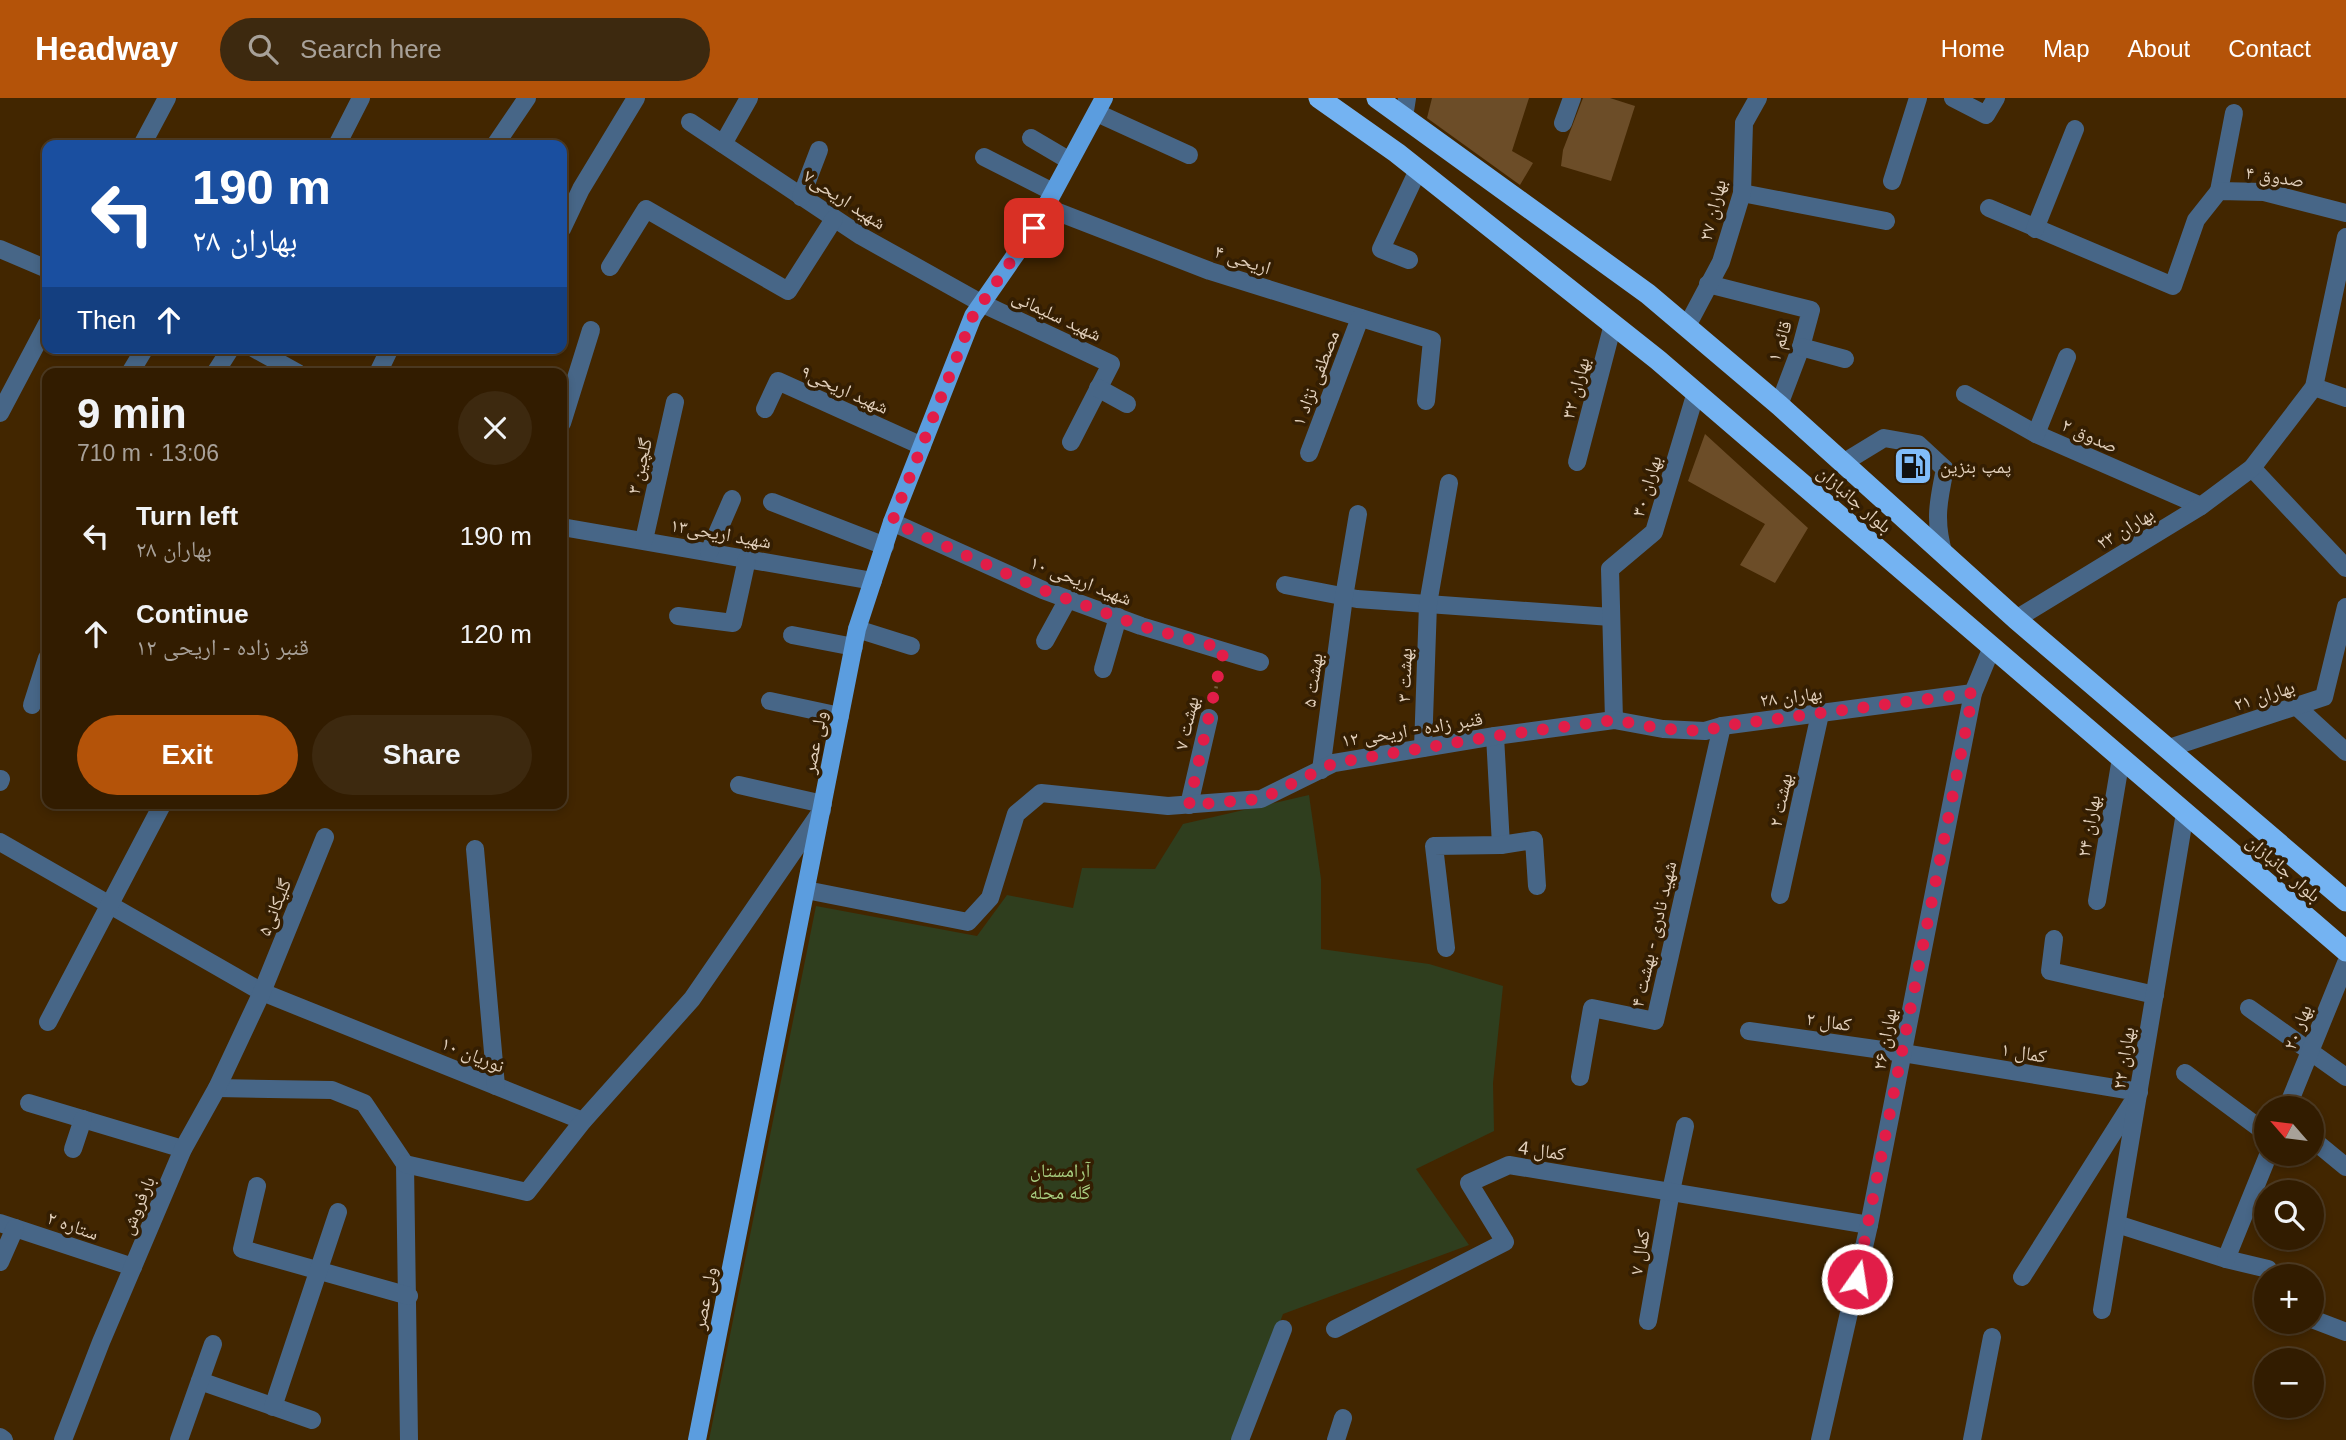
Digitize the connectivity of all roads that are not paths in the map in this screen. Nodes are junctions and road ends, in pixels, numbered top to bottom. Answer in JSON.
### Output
{"nodes":[{"id":1,"x":167,"y":98,"type":"edge"},
{"id":2,"x":361,"y":98,"type":"edge"},
{"id":3,"x":527,"y":98,"type":"edge"},
{"id":4,"x":636,"y":98,"type":"edge"},
{"id":5,"x":749,"y":98,"type":"edge"},
{"id":6,"x":1319,"y":98,"type":"edge"},
{"id":7,"x":1377,"y":98,"type":"edge"},
{"id":8,"x":1572,"y":98,"type":"edge"},
{"id":9,"x":1758,"y":98,"type":"edge"},
{"id":10,"x":1918,"y":98,"type":"edge"},
{"id":11,"x":1953,"y":98,"type":"edge"},
{"id":12,"x":1996,"y":98,"type":"edge"},
{"id":13,"x":1100,"y":106,"type":"edge"},
{"id":14,"x":1406,"y":108,"type":"edge"},
{"id":15,"x":2234,"y":113,"type":"dead end"},
{"id":16,"x":690,"y":122,"type":"dead end"},
{"id":17,"x":1563,"y":122,"type":"dead end"},
{"id":18,"x":2076,"y":129,"type":"dead end"},
{"id":19,"x":1031,"y":138,"type":"dead end"},
{"id":20,"x":145,"y":140,"type":"edge"},
{"id":21,"x":340,"y":140,"type":"edge"},
{"id":22,"x":498,"y":140,"type":"edge"},
{"id":23,"x":723,"y":144,"type":"junction"},
{"id":24,"x":819,"y":150,"type":"dead end"},
{"id":25,"x":1189,"y":155,"type":"dead end"},
{"id":26,"x":984,"y":158,"type":"dead end"},
{"id":27,"x":1070,"y":161,"type":"junction"},
{"id":28,"x":1418,"y":170,"type":"junction"},
{"id":29,"x":1892,"y":181,"type":"dead end"},
{"id":30,"x":2219,"y":191,"type":"junction"},
{"id":31,"x":1742,"y":193,"type":"junction"},
{"id":32,"x":801,"y":197,"type":"junction"},
{"id":33,"x":1049,"y":200,"type":"junction"},
{"id":34,"x":1989,"y":208,"type":"dead end"},
{"id":35,"x":2346,"y":213,"type":"edge"},
{"id":36,"x":567,"y":218,"type":"edge"},
{"id":37,"x":834,"y":219,"type":"junction"},
{"id":38,"x":1886,"y":221,"type":"dead end"},
{"id":39,"x":2035,"y":229,"type":"junction"},
{"id":40,"x":2346,"y":237,"type":"edge"},
{"id":41,"x":0,"y":249,"type":"edge"},
{"id":42,"x":2344,"y":256,"type":"edge"},
{"id":43,"x":1409,"y":260,"type":"dead end"},
{"id":44,"x":42,"y":267,"type":"edge"},
{"id":45,"x":610,"y":267,"type":"dead end"},
{"id":46,"x":1708,"y":284,"type":"junction"},
{"id":47,"x":981,"y":303,"type":"junction"},
{"id":48,"x":1360,"y":318,"type":"junction"},
{"id":49,"x":1613,"y":324,"type":"junction"},
{"id":50,"x":1687,"y":326,"type":"junction"},
{"id":51,"x":591,"y":330,"type":"dead end"},
{"id":52,"x":42,"y":333,"type":"edge"},
{"id":53,"x":1801,"y":347,"type":"junction"},
{"id":54,"x":263,"y":354,"type":"edge"},
{"id":55,"x":2067,"y":357,"type":"dead end"},
{"id":56,"x":1845,"y":359,"type":"dead end"},
{"id":57,"x":286,"y":368,"type":"edge"},
{"id":58,"x":2314,"y":387,"type":"junction"},
{"id":59,"x":1098,"y":388,"type":"junction"},
{"id":60,"x":1696,"y":392,"type":"junction"},
{"id":61,"x":1965,"y":394,"type":"dead end"},
{"id":62,"x":2346,"y":398,"type":"edge"},
{"id":63,"x":1426,"y":401,"type":"dead end"},
{"id":64,"x":675,"y":402,"type":"dead end"},
{"id":65,"x":1127,"y":404,"type":"dead end"},
{"id":66,"x":1779,"y":405,"type":"junction"},
{"id":67,"x":567,"y":407,"type":"edge"},
{"id":68,"x":765,"y":409,"type":"dead end"},
{"id":69,"x":0,"y":412,"type":"edge"},
{"id":70,"x":2036,"y":434,"type":"junction"},
{"id":71,"x":1071,"y":442,"type":"dead end"},
{"id":72,"x":922,"y":446,"type":"junction"},
{"id":73,"x":1309,"y":453,"type":"dead end"},
{"id":74,"x":1577,"y":462,"type":"dead end"},
{"id":75,"x":1843,"y":463,"type":"junction"},
{"id":76,"x":2252,"y":468,"type":"junction"},
{"id":77,"x":1449,"y":483,"type":"dead end"},
{"id":78,"x":732,"y":499,"type":"dead end"},
{"id":79,"x":772,"y":502,"type":"dead end"},
{"id":80,"x":2201,"y":506,"type":"junction"},
{"id":81,"x":1358,"y":514,"type":"dead end"},
{"id":82,"x":892,"y":522,"type":"junction"},
{"id":83,"x":567,"y":528,"type":"edge"},
{"id":84,"x":644,"y":540,"type":"junction"},
{"id":85,"x":885,"y":545,"type":"junction"},
{"id":86,"x":709,"y":552,"type":"junction"},
{"id":87,"x":1944,"y":555,"type":"junction"},
{"id":88,"x":747,"y":559,"type":"junction"},
{"id":89,"x":2346,"y":568,"type":"edge"},
{"id":90,"x":873,"y":581,"type":"junction"},
{"id":91,"x":1285,"y":585,"type":"dead end"},
{"id":92,"x":1344,"y":597,"type":"junction"},
{"id":93,"x":1068,"y":599,"type":"junction"},
{"id":94,"x":1428,"y":604,"type":"junction"},
{"id":95,"x":2346,"y":607,"type":"edge"},
{"id":96,"x":678,"y":616,"type":"dead end"},
{"id":97,"x":1118,"y":617,"type":"junction"},
{"id":98,"x":1611,"y":617,"type":"junction"},
{"id":99,"x":2016,"y":619,"type":"junction"},
{"id":100,"x":858,"y":629,"type":"junction"},
{"id":101,"x":792,"y":635,"type":"dead end"},
{"id":102,"x":1045,"y":641,"type":"dead end"},
{"id":103,"x":911,"y":646,"type":"dead end"},
{"id":104,"x":1992,"y":647,"type":"junction"},
{"id":105,"x":854,"y":648,"type":"junction"},
{"id":106,"x":2341,"y":654,"type":"edge"},
{"id":107,"x":1260,"y":662,"type":"dead end"},
{"id":108,"x":1103,"y":669,"type":"dead end"},
{"id":109,"x":42,"y":674,"type":"edge"},
{"id":110,"x":1973,"y":693,"type":"junction"},
{"id":111,"x":770,"y":701,"type":"dead end"},
{"id":112,"x":32,"y":705,"type":"dead end"},
{"id":113,"x":2296,"y":706,"type":"junction"},
{"id":114,"x":1820,"y":714,"type":"junction"},
{"id":115,"x":840,"y":716,"type":"junction"},
{"id":116,"x":1209,"y":718,"type":"road end"},
{"id":117,"x":1614,"y":720,"type":"junction"},
{"id":118,"x":1722,"y":726,"type":"junction"},
{"id":119,"x":1495,"y":736,"type":"junction"},
{"id":120,"x":1423,"y":748,"type":"junction"},
{"id":121,"x":2169,"y":748,"type":"junction"},
{"id":122,"x":2346,"y":752,"type":"edge"},
{"id":123,"x":2121,"y":758,"type":"junction"},
{"id":124,"x":1321,"y":769,"type":"junction"},
{"id":125,"x":739,"y":785,"type":"dead end"},
{"id":126,"x":1189,"y":805,"type":"junction"},
{"id":127,"x":822,"y":807,"type":"junction"},
{"id":128,"x":160,"y":809,"type":"edge"},
{"id":129,"x":2185,"y":813,"type":"junction"},
{"id":130,"x":325,"y":837,"type":"dead end"},
{"id":131,"x":0,"y":842,"type":"edge"},
{"id":132,"x":1501,"y":845,"type":"junction"},
{"id":133,"x":475,"y":849,"type":"dead end"},
{"id":134,"x":1537,"y":886,"type":"dead end"},
{"id":135,"x":806,"y":890,"type":"junction"},
{"id":136,"x":1780,"y":895,"type":"dead end"},
{"id":137,"x":2097,"y":901,"type":"dead end"},
{"id":138,"x":2346,"y":901,"type":"edge"},
{"id":139,"x":110,"y":905,"type":"junction"},
{"id":140,"x":2054,"y":939,"type":"dead end"},
{"id":141,"x":1446,"y":948,"type":"dead end"},
{"id":142,"x":2346,"y":951,"type":"edge"},
{"id":143,"x":2346,"y":963,"type":"edge"},
{"id":144,"x":262,"y":992,"type":"junction"},
{"id":145,"x":2155,"y":995,"type":"junction"},
{"id":146,"x":2249,"y":1007,"type":"dead end"},
{"id":147,"x":48,"y":1023,"type":"dead end"},
{"id":148,"x":1749,"y":1031,"type":"dead end"},
{"id":149,"x":2310,"y":1050,"type":"junction"},
{"id":150,"x":1903,"y":1053,"type":"junction"},
{"id":151,"x":2185,"y":1073,"type":"dead end"},
{"id":152,"x":1580,"y":1077,"type":"dead end"},
{"id":153,"x":2346,"y":1077,"type":"edge"},
{"id":154,"x":496,"y":1086,"type":"junction"},
{"id":155,"x":217,"y":1088,"type":"junction"},
{"id":156,"x":2139,"y":1092,"type":"junction"},
{"id":157,"x":2292,"y":1096,"type":"edge"},
{"id":158,"x":29,"y":1103,"type":"dead end"},
{"id":159,"x":83,"y":1119,"type":"junction"},
{"id":160,"x":583,"y":1121,"type":"junction"},
{"id":161,"x":2254,"y":1124,"type":"edge"},
{"id":162,"x":1685,"y":1126,"type":"dead end"},
{"id":163,"x":73,"y":1149,"type":"dead end"},
{"id":164,"x":183,"y":1149,"type":"junction"},
{"id":165,"x":2324,"y":1149,"type":"edge"},
{"id":166,"x":405,"y":1164,"type":"junction"},
{"id":167,"x":2264,"y":1166,"type":"edge"},
{"id":168,"x":2346,"y":1167,"type":"edge"},
{"id":169,"x":257,"y":1186,"type":"dead end"},
{"id":170,"x":1671,"y":1191,"type":"junction"},
{"id":171,"x":338,"y":1212,"type":"dead end"},
{"id":172,"x":2117,"y":1224,"type":"junction"},
{"id":173,"x":8,"y":1225,"type":"edge"},
{"id":174,"x":1869,"y":1225,"type":"junction"},
{"id":175,"x":2226,"y":1259,"type":"junction"},
{"id":176,"x":0,"y":1262,"type":"edge"},
{"id":177,"x":2254,"y":1266,"type":"edge"},
{"id":178,"x":133,"y":1267,"type":"junction"},
{"id":179,"x":318,"y":1270,"type":"junction"},
{"id":180,"x":2022,"y":1277,"type":"dead end"},
{"id":181,"x":409,"y":1296,"type":"junction"},
{"id":182,"x":2102,"y":1310,"type":"dead end"},
{"id":183,"x":1648,"y":1321,"type":"dead end"},
{"id":184,"x":2324,"y":1324,"type":"edge"},
{"id":185,"x":1283,"y":1329,"type":"dead end"},
{"id":186,"x":1335,"y":1329,"type":"dead end"},
{"id":187,"x":2346,"y":1332,"type":"edge"},
{"id":188,"x":1992,"y":1337,"type":"dead end"},
{"id":189,"x":214,"y":1344,"type":"dead end"},
{"id":190,"x":200,"y":1381,"type":"junction"},
{"id":191,"x":273,"y":1407,"type":"junction"},
{"id":192,"x":1343,"y":1418,"type":"dead end"},
{"id":193,"x":312,"y":1420,"type":"dead end"},
{"id":194,"x":63,"y":1440,"type":"edge"},
{"id":195,"x":179,"y":1440,"type":"edge"},
{"id":196,"x":409,"y":1440,"type":"edge"},
{"id":197,"x":697,"y":1440,"type":"edge"},
{"id":198,"x":1240,"y":1440,"type":"edge"},
{"id":199,"x":1336,"y":1440,"type":"edge"},
{"id":200,"x":1820,"y":1440,"type":"edge"},
{"id":201,"x":1972,"y":1440,"type":"edge"}],
"edges":[{"from":1,"to":20,"type":"street"},
{"from":2,"to":21,"type":"street"},
{"from":3,"to":22,"type":"street"},
{"from":4,"to":36,"type":"street"},
{"from":5,"to":23,"type":"street"},
{"from":6,"to":28,"type":"highway","name":"بلوار جانبازان"},
{"from":7,"to":14,"type":"highway","name":"بلوار جانبازان"},
{"from":8,"to":17,"type":"street"},
{"from":9,"to":31,"type":"street","name":"بهاران ۲۷"},
{"from":10,"to":29,"type":"street"},
{"from":11,"to":12,"type":"street"},
{"from":13,"to":25,"type":"street"},
{"from":13,"to":27,"type":"main road","name":"ولی عصر"},
{"from":14,"to":50,"type":"highway","name":"بلوار جانبازان"},
{"from":15,"to":30,"type":"street"},
{"from":16,"to":23,"type":"street","name":"شهید اریحی۷"},
{"from":18,"to":39,"type":"street"},
{"from":19,"to":27,"type":"street"},
{"from":23,"to":32,"type":"street","name":"شهید اریحی۷"},
{"from":24,"to":32,"type":"street"},
{"from":26,"to":33,"type":"street","name":"اریحی ۴"},
{"from":27,"to":33,"type":"main road","name":"ولی عصر"},
{"from":28,"to":43,"type":"street"},
{"from":28,"to":49,"type":"highway","name":"بلوار جانبازان"},
{"from":30,"to":35,"type":"street","name":"صدوق ۴"},
{"from":30,"to":39,"type":"street","name":"صدوق ۴"},
{"from":31,"to":38,"type":"street"},
{"from":31,"to":46,"type":"street","name":"بهاران ۲۷"},
{"from":32,"to":37,"type":"street","name":"شهید اریحی۷"},
{"from":33,"to":47,"type":"main road","name":"ولی عصر"},
{"from":33,"to":48,"type":"street","name":"اریحی ۴"},
{"from":34,"to":39,"type":"street"},
{"from":37,"to":45,"type":"street"},
{"from":37,"to":47,"type":"street","name":"شهید اریحی۷"},
{"from":40,"to":42,"type":"street"},
{"from":41,"to":44,"type":"street"},
{"from":42,"to":58,"type":"street"},
{"from":46,"to":50,"type":"street","name":"بهاران ۲۷"},
{"from":46,"to":53,"type":"street","name":"قائم ۱"},
{"from":47,"to":59,"type":"street","name":"شهید سلیمانی"},
{"from":47,"to":72,"type":"main road","name":"ولی عصر"},
{"from":48,"to":63,"type":"street","name":"اریحی ۴"},
{"from":48,"to":73,"type":"street","name":"مصطفی نژاد ۱"},
{"from":49,"to":60,"type":"highway","name":"بلوار جانبازان"},
{"from":49,"to":74,"type":"street","name":"بهاران ۳۲"},
{"from":50,"to":66,"type":"highway","name":"بلوار جانبازان"},
{"from":51,"to":67,"type":"street"},
{"from":52,"to":69,"type":"street"},
{"from":53,"to":56,"type":"street"},
{"from":53,"to":66,"type":"street","name":"قائم ۱"},
{"from":54,"to":57,"type":"street"},
{"from":55,"to":70,"type":"street"},
{"from":58,"to":62,"type":"street"},
{"from":58,"to":76,"type":"street","name":"بهاران ۲۳"},
{"from":59,"to":65,"type":"street"},
{"from":59,"to":71,"type":"street","name":"شهید سلیمانی"},
{"from":60,"to":98,"type":"street","name":"بهاران ۳۰"},
{"from":60,"to":104,"type":"highway","name":"بلوار جانبازان"},
{"from":61,"to":70,"type":"street","name":"صدوق ۲"},
{"from":64,"to":84,"type":"street","name":"گلچین ۳"},
{"from":66,"to":75,"type":"highway","name":"بلوار جانبازان"},
{"from":68,"to":72,"type":"street","name":"شهید اریحی۹"},
{"from":70,"to":80,"type":"street","name":"صدوق ۲"},
{"from":72,"to":82,"type":"main road","name":"ولی عصر"},
{"from":75,"to":87,"type":"highway","name":"بلوار جانبازان"},
{"from":75,"to":87,"type":"street"},
{"from":76,"to":80,"type":"street","name":"بهاران ۲۳"},
{"from":76,"to":89,"type":"street"},
{"from":77,"to":94,"type":"street","name":"بهشت ۳"},
{"from":78,"to":86,"type":"street"},
{"from":79,"to":85,"type":"street"},
{"from":80,"to":99,"type":"street","name":"بهاران ۲۳"},
{"from":81,"to":92,"type":"street","name":"بهشت ۵"},
{"from":82,"to":85,"type":"main road","name":"ولی عصر"},
{"from":82,"to":93,"type":"street","name":"شهید اریحی ۱۰"},
{"from":83,"to":84,"type":"street","name":"شهید اریحی۱۳"},
{"from":84,"to":86,"type":"street","name":"شهید اریحی۱۳"},
{"from":85,"to":90,"type":"main road","name":"ولی عصر"},
{"from":86,"to":88,"type":"street","name":"شهید اریحی۱۳"},
{"from":87,"to":99,"type":"highway","name":"بلوار جانبازان"},
{"from":88,"to":90,"type":"street","name":"شهید اریحی۱۳"},
{"from":88,"to":96,"type":"street"},
{"from":90,"to":100,"type":"main road","name":"ولی عصر"},
{"from":91,"to":92,"type":"street"},
{"from":92,"to":94,"type":"street"},
{"from":92,"to":124,"type":"street","name":"بهشت ۵"},
{"from":93,"to":97,"type":"street","name":"شهید اریحی ۱۰"},
{"from":93,"to":102,"type":"street"},
{"from":94,"to":98,"type":"street"},
{"from":94,"to":120,"type":"street","name":"بهشت ۳"},
{"from":95,"to":106,"type":"street","name":"بهاران ۲۱"},
{"from":97,"to":107,"type":"street","name":"شهید اریحی ۱۰"},
{"from":97,"to":108,"type":"street"},
{"from":98,"to":117,"type":"street"},
{"from":99,"to":121,"type":"highway","name":"بلوار جانبازان"},
{"from":100,"to":103,"type":"street"},
{"from":100,"to":105,"type":"main road","name":"ولی عصر"},
{"from":101,"to":105,"type":"street"},
{"from":104,"to":110,"type":"street","name":"بهاران ۲۶"},
{"from":104,"to":123,"type":"highway","name":"بلوار جانبازان"},
{"from":105,"to":115,"type":"main road","name":"ولی عصر"},
{"from":106,"to":113,"type":"street","name":"بهاران ۲۱"},
{"from":109,"to":112,"type":"street"},
{"from":110,"to":114,"type":"street","name":"بهاران ۲۸"},
{"from":110,"to":150,"type":"street","name":"بهاران ۲۶"},
{"from":111,"to":115,"type":"street"},
{"from":113,"to":121,"type":"street","name":"بهاران ۲۱"},
{"from":113,"to":122,"type":"street"},
{"from":114,"to":118,"type":"street","name":"بهاران ۲۸"},
{"from":114,"to":136,"type":"street","name":"بهشت ۲"},
{"from":115,"to":127,"type":"main road","name":"ولی عصر"},
{"from":116,"to":126,"type":"street","name":"بهشت ۷"},
{"from":117,"to":118,"type":"street","name":"بهاران ۲۸"},
{"from":117,"to":119,"type":"street","name":"قنبر زاده - اریحی ۱۲"},
{"from":118,"to":152,"type":"street","name":"شهید نادری - بهشت ۴"},
{"from":119,"to":120,"type":"street","name":"قنبر زاده - اریحی ۱۲"},
{"from":119,"to":132,"type":"street"},
{"from":120,"to":124,"type":"street","name":"قنبر زاده - اریحی ۱۲"},
{"from":121,"to":138,"type":"highway","name":"بلوار جانبازان"},
{"from":123,"to":129,"type":"highway","name":"بلوار جانبازان"},
{"from":123,"to":137,"type":"street","name":"بهاران ۲۴"},
{"from":124,"to":126,"type":"street","name":"قنبر زاده - اریحی ۱۲"},
{"from":125,"to":127,"type":"street"},
{"from":126,"to":135,"type":"street","name":"قنبر زاده - اریحی ۱۲"},
{"from":127,"to":135,"type":"main road","name":"ولی عصر"},
{"from":127,"to":160,"type":"street"},
{"from":128,"to":139,"type":"street"},
{"from":129,"to":142,"type":"highway","name":"بلوار جانبازان"},
{"from":129,"to":145,"type":"street","name":"بهاران ۲۲"},
{"from":130,"to":144,"type":"street","name":"گلیکانی۵"},
{"from":131,"to":139,"type":"street","name":"نوریان ۱۰"},
{"from":132,"to":134,"type":"street"},
{"from":132,"to":141,"type":"street"},
{"from":133,"to":154,"type":"street"},
{"from":135,"to":197,"type":"main road","name":"ولی عصر"},
{"from":139,"to":144,"type":"street","name":"نوریان ۱۰"},
{"from":139,"to":147,"type":"street"},
{"from":140,"to":145,"type":"street"},
{"from":143,"to":149,"type":"street","name":"بهار ۲۰"},
{"from":144,"to":154,"type":"street","name":"نوریان ۱۰"},
{"from":144,"to":155,"type":"street","name":"بارفروش"},
{"from":145,"to":156,"type":"street","name":"بهاران ۲۲"},
{"from":146,"to":149,"type":"street"},
{"from":148,"to":150,"type":"street","name":"کمال ۲"},
{"from":149,"to":153,"type":"street"},
{"from":149,"to":157,"type":"street","name":"بهار ۲۰"},
{"from":150,"to":156,"type":"street","name":"کمال ۱"},
{"from":150,"to":174,"type":"street","name":"بهاران ۲۶"},
{"from":151,"to":161,"type":"street"},
{"from":154,"to":160,"type":"street","name":"نوریان ۱۰"},
{"from":155,"to":164,"type":"street","name":"بارفروش"},
{"from":155,"to":166,"type":"street"},
{"from":156,"to":172,"type":"street","name":"بهاران ۲۲"},
{"from":156,"to":180,"type":"street"},
{"from":158,"to":159,"type":"street"},
{"from":159,"to":163,"type":"street"},
{"from":159,"to":164,"type":"street"},
{"from":160,"to":166,"type":"street"},
{"from":162,"to":170,"type":"street","name":"کمال ۷"},
{"from":164,"to":178,"type":"street","name":"بارفروش"},
{"from":165,"to":168,"type":"street"},
{"from":166,"to":181,"type":"street"},
{"from":167,"to":175,"type":"street"},
{"from":169,"to":179,"type":"street"},
{"from":170,"to":174,"type":"street","name":"کمال 4"},
{"from":170,"to":183,"type":"street","name":"کمال ۷"},
{"from":170,"to":186,"type":"street","name":"کمال 4"},
{"from":171,"to":179,"type":"street"},
{"from":172,"to":175,"type":"street"},
{"from":172,"to":182,"type":"street","name":"بهاران ۲۲"},
{"from":173,"to":176,"type":"street"},
{"from":173,"to":178,"type":"street","name":"ستاره ۲"},
{"from":174,"to":200,"type":"street","name":"بهاران ۲۶"},
{"from":175,"to":177,"type":"street"},
{"from":178,"to":194,"type":"street","name":"بارفروش"},
{"from":179,"to":181,"type":"street"},
{"from":179,"to":191,"type":"street"},
{"from":181,"to":196,"type":"street"},
{"from":184,"to":187,"type":"street"},
{"from":185,"to":198,"type":"street"},
{"from":188,"to":201,"type":"street"},
{"from":189,"to":190,"type":"street"},
{"from":190,"to":191,"type":"street"},
{"from":190,"to":195,"type":"street"},
{"from":191,"to":193,"type":"street"},
{"from":192,"to":199,"type":"street"}]}
